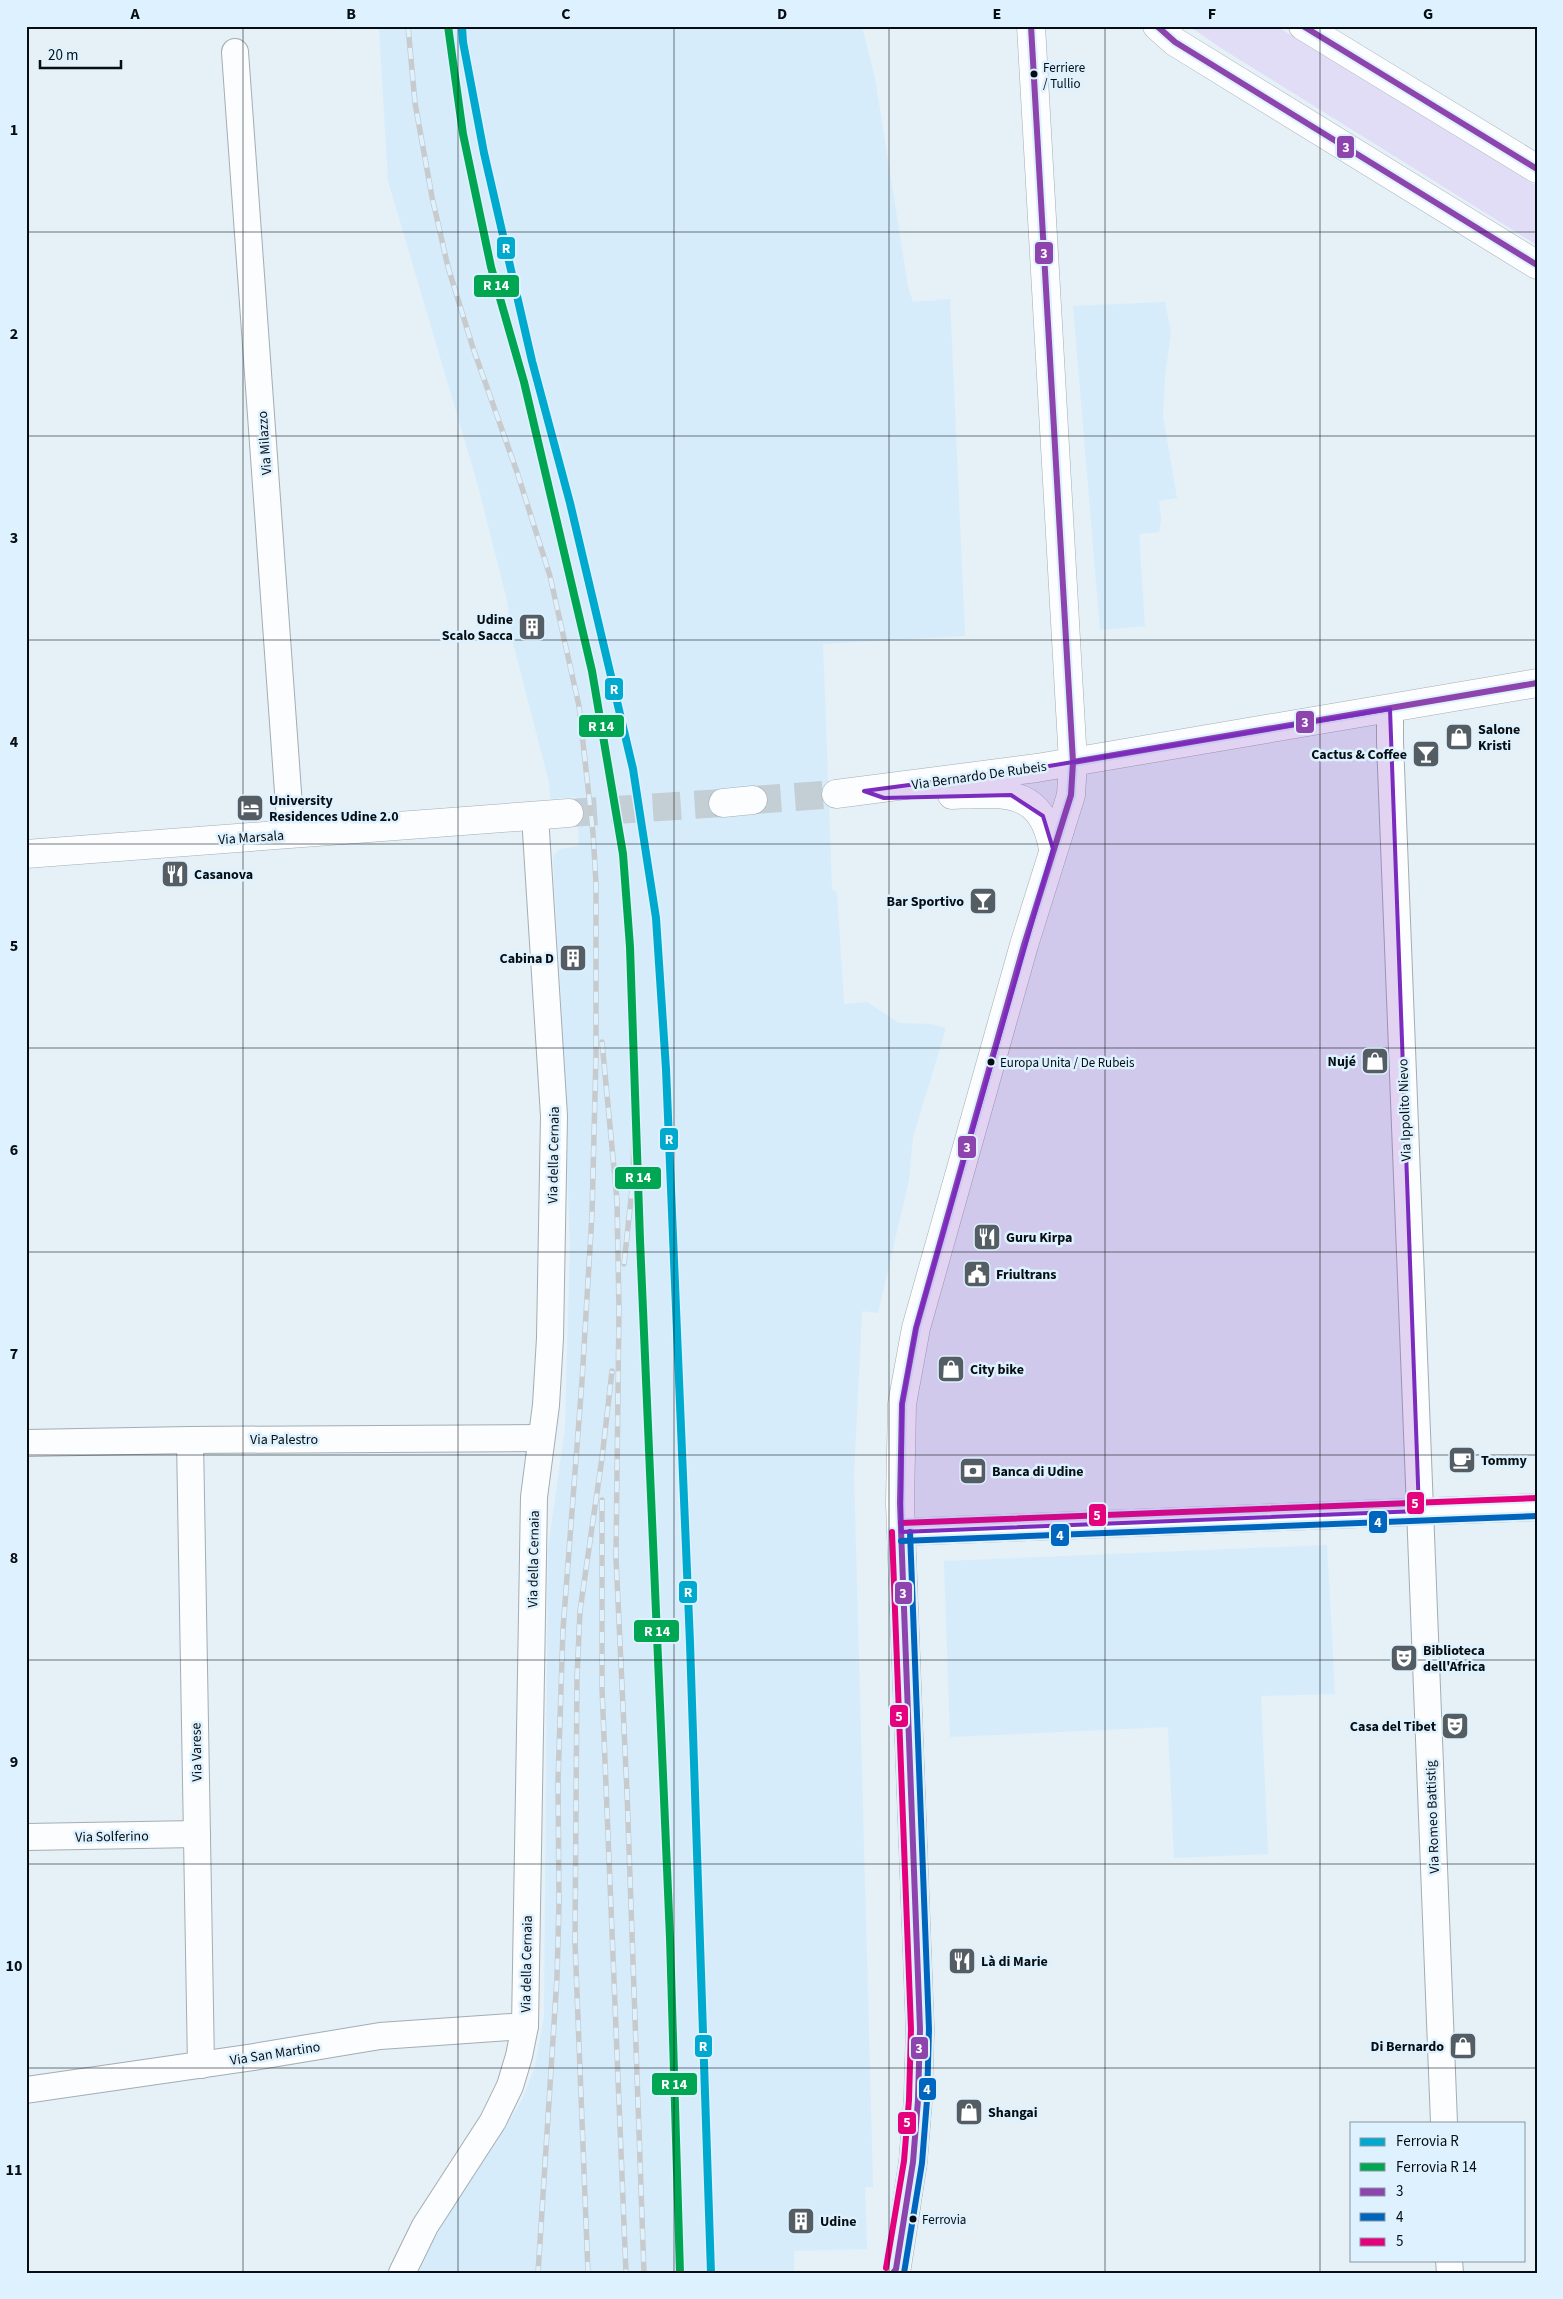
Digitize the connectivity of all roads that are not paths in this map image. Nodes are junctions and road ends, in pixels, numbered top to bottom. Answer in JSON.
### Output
{"nodes":[{"id":1,"x":1031,"y":26,"type":"edge"},
{"id":2,"x":1157,"y":26,"type":"edge"},
{"id":3,"x":1303,"y":26,"type":"edge"},
{"id":4,"x":235,"y":52,"type":"dead end"},
{"id":5,"x":1537,"y":169,"type":"edge"},
{"id":6,"x":1537,"y":264,"type":"edge"},
{"id":7,"x":1537,"y":683,"type":"edge"},
{"id":8,"x":1390,"y":709,"type":"junction"},
{"id":9,"x":1073,"y":762,"type":"junction"},
{"id":10,"x":864,"y":791,"type":"junction"},
{"id":11,"x":836,"y":794,"type":"tunnel mouth"},
{"id":12,"x":753,"y":800,"type":"tunnel mouth"},
{"id":13,"x":723,"y":803,"type":"tunnel mouth"},
{"id":14,"x":569,"y":813,"type":"tunnel mouth"},
{"id":15,"x":535,"y":816,"type":"junction"},
{"id":16,"x":291,"y":834,"type":"junction"},
{"id":17,"x":1053,"y":849,"type":"junction"},
{"id":18,"x":26,"y":854,"type":"edge"},
{"id":19,"x":541,"y":1438,"type":"junction"},
{"id":20,"x":190,"y":1440,"type":"junction"},
{"id":21,"x":26,"y":1443,"type":"edge"},
{"id":22,"x":1537,"y":1507,"type":"edge"},
{"id":23,"x":1419,"y":1511,"type":"junction"},
{"id":24,"x":901,"y":1532,"type":"junction"},
{"id":25,"x":197,"y":1834,"type":"junction"},
{"id":26,"x":26,"y":1837,"type":"edge"},
{"id":27,"x":525,"y":2026,"type":"junction"},
{"id":28,"x":201,"y":2065,"type":"junction"},
{"id":29,"x":26,"y":2090,"type":"edge"},
{"id":30,"x":1444,"y":2122,"type":"edge"},
{"id":31,"x":402,"y":2273,"type":"edge"},
{"id":32,"x":896,"y":2273,"type":"edge"}],
"edges":[{"from":1,"to":9,"type":"main road"},
{"from":2,"to":6,"type":"main road"},
{"from":3,"to":5,"type":"main road"},
{"from":4,"to":16,"type":"street","name":"Via Milazzo"},
{"from":7,"to":8,"type":"main road","name":"Via Bernardo De Rubeis"},
{"from":8,"to":9,"type":"main road","name":"Via Bernardo De Rubeis"},
{"from":8,"to":23,"type":"street","name":"Via Ippolito Nievo"},
{"from":9,"to":10,"type":"main road","name":"Via Bernardo De Rubeis"},
{"from":9,"to":17,"type":"main road"},
{"from":10,"to":11,"type":"main road","name":"Via Bernardo De Rubeis"},
{"from":10,"to":17,"type":"main road","name":"Via Bernardo De Rubeis"},
{"from":12,"to":13,"type":"main road"},
{"from":14,"to":15,"type":"main road"},
{"from":15,"to":16,"type":"main road","name":"Via Marsala"},
{"from":15,"to":19,"type":"street","name":"Via della Cernaia"},
{"from":16,"to":18,"type":"main road","name":"Via Marsala"},
{"from":17,"to":24,"type":"main road"},
{"from":19,"to":20,"type":"street","name":"Via Palestro"},
{"from":19,"to":27,"type":"street","name":"Via della Cernaia"},
{"from":20,"to":21,"type":"street","name":"Via Palestro"},
{"from":20,"to":25,"type":"street","name":"Via Varese"},
{"from":22,"to":23,"type":"street"},
{"from":23,"to":24,"type":"street"},
{"from":23,"to":30,"type":"street","name":"Via Romeo Battistig"},
{"from":24,"to":32,"type":"main road"},
{"from":25,"to":26,"type":"street","name":"Via Solferino"},
{"from":25,"to":28,"type":"street","name":"Via Varese"},
{"from":27,"to":28,"type":"street","name":"Via San Martino"},
{"from":27,"to":31,"type":"street","name":"Via della Cernaia"},
{"from":28,"to":29,"type":"street","name":"Via San Martino"}]}
